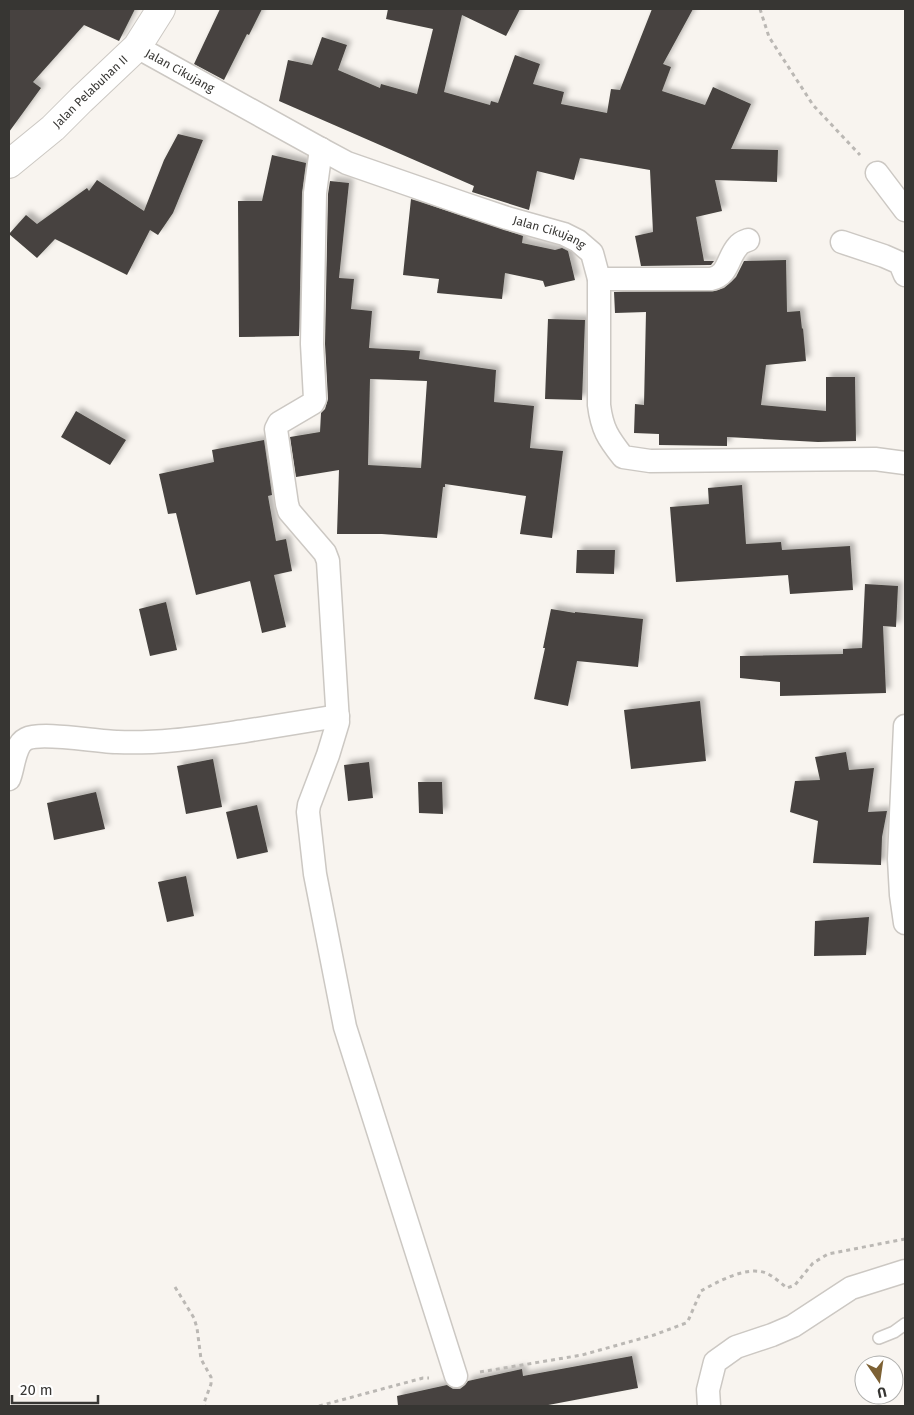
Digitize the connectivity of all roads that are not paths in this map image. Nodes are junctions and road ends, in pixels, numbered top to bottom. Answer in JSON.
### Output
{"nodes":[{"id":1,"x":161,"y":9,"type":"edge"},
{"id":2,"x":137,"y":47,"type":"junction"},
{"id":3,"x":321,"y":150,"type":"junction"},
{"id":4,"x":9,"y":164,"type":"edge"},
{"id":5,"x":877,"y":173,"type":"road end"},
{"id":6,"x":905,"y":210,"type":"edge"},
{"id":7,"x":748,"y":240,"type":"dead end"},
{"id":8,"x":842,"y":242,"type":"dead end"},
{"id":9,"x":905,"y":274,"type":"edge"},
{"id":10,"x":599,"y":279,"type":"junction"},
{"id":11,"x":905,"y":463,"type":"edge"},
{"id":12,"x":338,"y":716,"type":"junction"},
{"id":13,"x":905,"y":726,"type":"edge"},
{"id":14,"x":9,"y":779,"type":"edge"},
{"id":15,"x":905,"y":923,"type":"edge"},
{"id":16,"x":905,"y":1271,"type":"edge"},
{"id":17,"x":905,"y":1324,"type":"edge"},
{"id":18,"x":879,"y":1338,"type":"dead end"},
{"id":19,"x":456,"y":1376,"type":"road end"},
{"id":20,"x":709,"y":1406,"type":"edge"}],
"edges":[{"from":1,"to":2,"type":"main road","name":"Jalan Pelabuhan II"},
{"from":2,"to":3,"type":"street","name":"Jalan Cikujang"},
{"from":2,"to":4,"type":"main road","name":"Jalan Pelabuhan II"},
{"from":3,"to":10,"type":"street","name":"Jalan Cikujang"},
{"from":3,"to":12,"type":"street"},
{"from":5,"to":6,"type":"street"},
{"from":7,"to":10,"type":"street"},
{"from":8,"to":9,"type":"street"},
{"from":10,"to":11,"type":"street","name":"Jalan Cikujang"},
{"from":12,"to":14,"type":"street"},
{"from":12,"to":19,"type":"street"},
{"from":13,"to":15,"type":"street"},
{"from":16,"to":20,"type":"street"},
{"from":17,"to":18,"type":"lane"}]}
